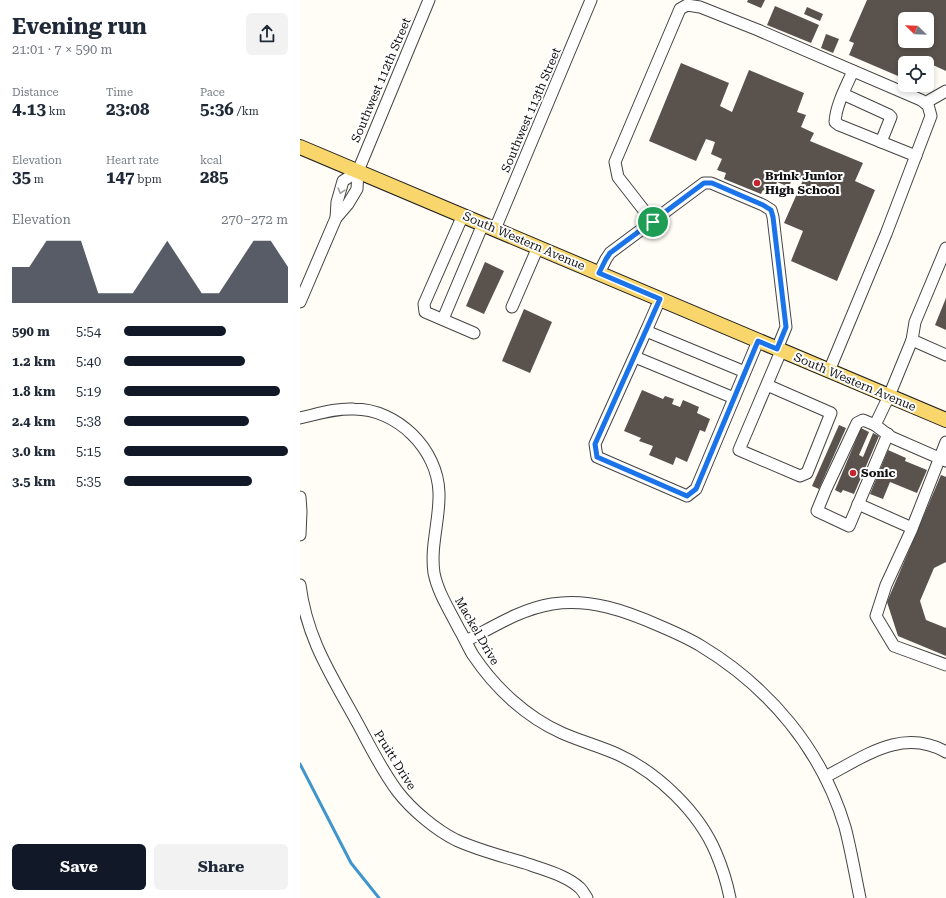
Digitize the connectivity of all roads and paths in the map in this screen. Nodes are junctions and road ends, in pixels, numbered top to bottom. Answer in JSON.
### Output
{"nodes":[{"id":1,"x":429,"y":0,"type":"edge"},
{"id":2,"x":591,"y":0,"type":"edge"},
{"id":3,"x":853,"y":71,"type":"junction"},
{"id":4,"x":946,"y":91,"type":"edge"},
{"id":5,"x":843,"y":94,"type":"junction"},
{"id":6,"x":925,"y":103,"type":"junction"},
{"id":7,"x":881,"y":142,"type":"junction"},
{"id":8,"x":300,"y":147,"type":"edge"},
{"id":9,"x":916,"y":156,"type":"junction"},
{"id":10,"x":358,"y":171,"type":"junction"},
{"id":11,"x":463,"y":215,"type":"junction"},
{"id":12,"x":653,"y":222,"type":"junction"},
{"id":13,"x":489,"y":226,"type":"junction"},
{"id":14,"x":538,"y":247,"type":"junction"},
{"id":15,"x":946,"y":248,"type":"edge"},
{"id":16,"x":599,"y":273,"type":"junction"},
{"id":17,"x":660,"y":299,"type":"junction"},
{"id":18,"x":300,"y":302,"type":"edge"},
{"id":19,"x":512,"y":307,"type":"dead end"},
{"id":20,"x":443,"y":319,"type":"junction"},
{"id":21,"x":646,"y":330,"type":"junction"},
{"id":22,"x":474,"y":333,"type":"dead end"},
{"id":23,"x":912,"y":340,"type":"junction"},
{"id":24,"x":758,"y":341,"type":"junction"},
{"id":25,"x":779,"y":350,"type":"junction"},
{"id":26,"x":946,"y":355,"type":"edge"},
{"id":27,"x":635,"y":357,"type":"junction"},
{"id":28,"x":829,"y":371,"type":"junction"},
{"id":29,"x":745,"y":372,"type":"junction"},
{"id":30,"x":767,"y":386,"type":"junction"},
{"id":31,"x":889,"y":396,"type":"junction"},
{"id":32,"x":734,"y":398,"type":"junction"},
{"id":33,"x":300,"y":418,"type":"edge"},
{"id":34,"x":946,"y":420,"type":"edge"},
{"id":35,"x":875,"y":425,"type":"junction"},
{"id":36,"x":888,"y":434,"type":"junction"},
{"id":37,"x":946,"y":442,"type":"edge"},
{"id":38,"x":943,"y":460,"type":"edge"},
{"id":39,"x":300,"y":497,"type":"edge"},
{"id":40,"x":858,"y":504,"type":"junction"},
{"id":41,"x":912,"y":528,"type":"junction"},
{"id":42,"x":300,"y":535,"type":"edge"},
{"id":43,"x":300,"y":585,"type":"edge"},
{"id":44,"x":466,"y":641,"type":"junction"},
{"id":45,"x":946,"y":665,"type":"edge"},
{"id":46,"x":946,"y":752,"type":"edge"},
{"id":47,"x":825,"y":777,"type":"junction"},
{"id":48,"x":587,"y":898,"type":"edge"},
{"id":49,"x":730,"y":898,"type":"edge"},
{"id":50,"x":860,"y":898,"type":"edge"}],
"edges":[{"from":1,"to":10,"type":"street","name":"Southwest 112th Street"},
{"from":2,"to":13,"type":"street","name":"Southwest 113th Street"},
{"from":3,"to":5,"type":"street"},
{"from":3,"to":6,"type":"street"},
{"from":3,"to":12,"type":"street"},
{"from":4,"to":6,"type":"street"},
{"from":5,"to":7,"type":"street"},
{"from":5,"to":7,"type":"street"},
{"from":6,"to":9,"type":"street"},
{"from":7,"to":9,"type":"street"},
{"from":8,"to":10,"type":"main road","name":"South Western Avenue"},
{"from":9,"to":28,"type":"street"},
{"from":10,"to":11,"type":"main road","name":"South Western Avenue"},
{"from":10,"to":18,"type":"street"},
{"from":11,"to":13,"type":"main road","name":"South Western Avenue"},
{"from":11,"to":20,"type":"street"},
{"from":12,"to":16,"type":"street"},
{"from":12,"to":25,"type":"street"},
{"from":13,"to":14,"type":"main road","name":"South Western Avenue"},
{"from":13,"to":20,"type":"street","name":"Southwest 113th Street"},
{"from":14,"to":16,"type":"main road","name":"South Western Avenue"},
{"from":14,"to":19,"type":"street"},
{"from":15,"to":23,"type":"street"},
{"from":16,"to":17,"type":"main road","name":"South Western Avenue"},
{"from":17,"to":21,"type":"street"},
{"from":17,"to":24,"type":"main road","name":"South Western Avenue"},
{"from":20,"to":22,"type":"street"},
{"from":21,"to":27,"type":"street"},
{"from":21,"to":29,"type":"street"},
{"from":23,"to":26,"type":"street"},
{"from":23,"to":31,"type":"street"},
{"from":24,"to":25,"type":"main road","name":"South Western Avenue"},
{"from":24,"to":29,"type":"street"},
{"from":25,"to":28,"type":"main road","name":"South Western Avenue"},
{"from":25,"to":30,"type":"street"},
{"from":27,"to":32,"type":"street"},
{"from":27,"to":32,"type":"street"},
{"from":28,"to":31,"type":"main road","name":"South Western Avenue"},
{"from":29,"to":32,"type":"street"},
{"from":30,"to":30,"type":"street"},
{"from":31,"to":34,"type":"main road","name":"South Western Avenue"},
{"from":31,"to":35,"type":"street"},
{"from":33,"to":44,"type":"street","name":"Mackel Drive"},
{"from":35,"to":36,"type":"street"},
{"from":35,"to":40,"type":"street"},
{"from":36,"to":38,"type":"street"},
{"from":36,"to":40,"type":"street"},
{"from":37,"to":38,"type":"street"},
{"from":38,"to":41,"type":"street"},
{"from":39,"to":42,"type":"street"},
{"from":40,"to":41,"type":"street"},
{"from":41,"to":45,"type":"street"},
{"from":43,"to":48,"type":"street","name":"Pruitt Drive"},
{"from":44,"to":47,"type":"street"},
{"from":44,"to":49,"type":"street","name":"Mackel Drive"},
{"from":46,"to":47,"type":"street"},
{"from":47,"to":50,"type":"street"}]}
